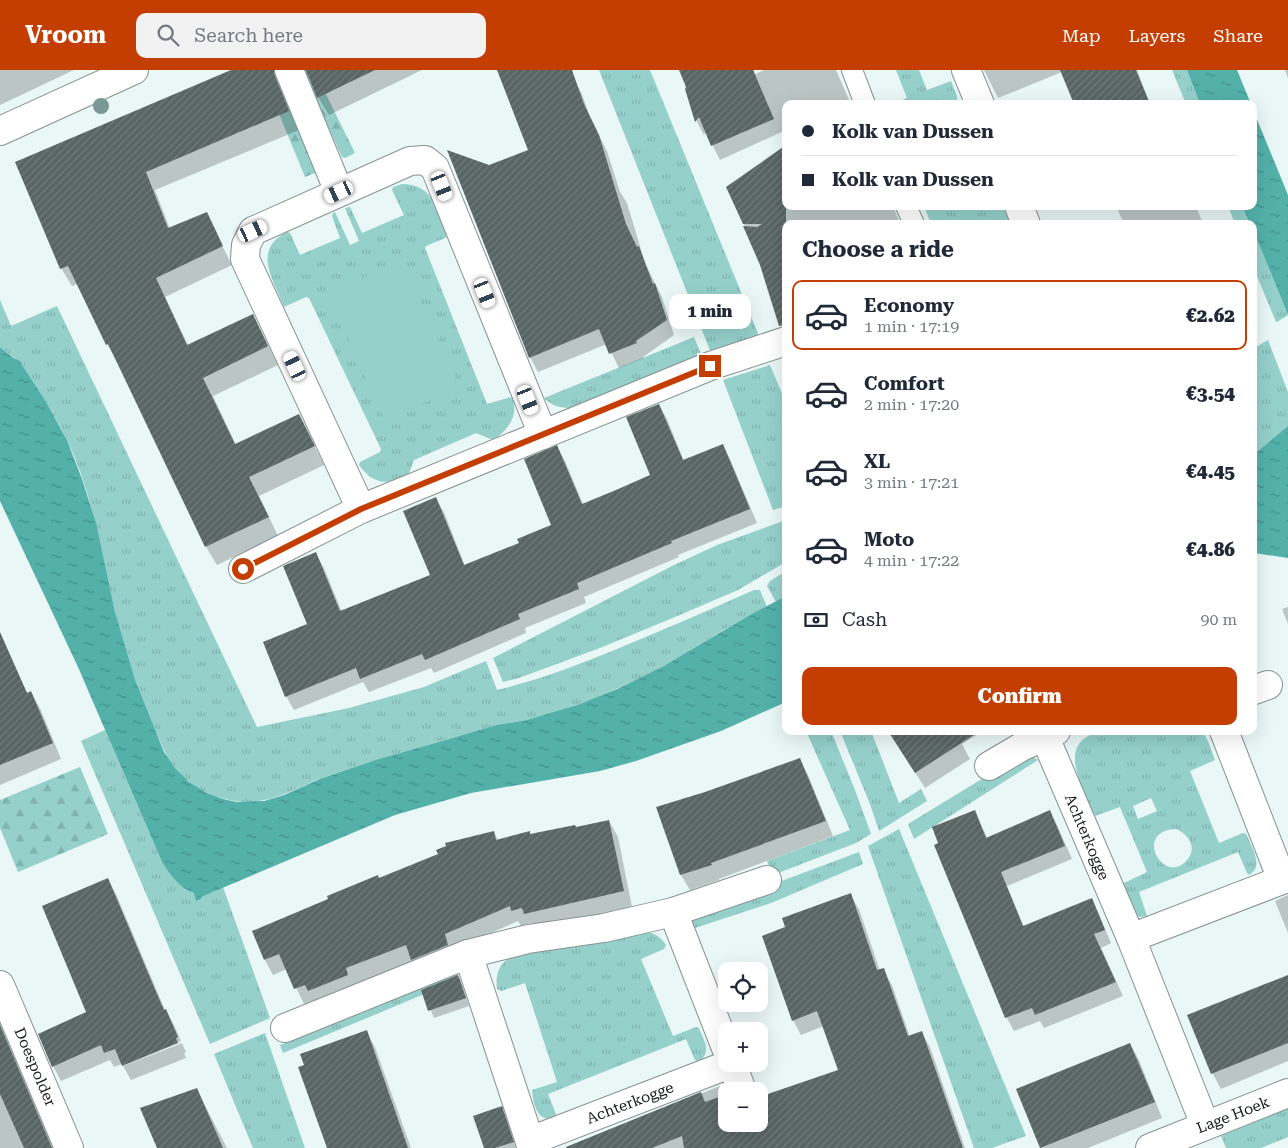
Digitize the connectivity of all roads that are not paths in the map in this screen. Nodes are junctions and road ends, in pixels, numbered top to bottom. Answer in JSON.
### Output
{"nodes":[{"id":1,"x":134,"y":70,"type":"edge"},
{"id":2,"x":289,"y":70,"type":"edge"},
{"id":3,"x":852,"y":70,"type":"edge"},
{"id":4,"x":966,"y":70,"type":"edge"},
{"id":5,"x":863,"y":100,"type":"edge"},
{"id":6,"x":978,"y":100,"type":"edge"},
{"id":7,"x":0,"y":131,"type":"edge"},
{"id":8,"x":339,"y":192,"type":"junction"},
{"id":9,"x":782,"y":342,"type":"edge"},
{"id":10,"x":543,"y":435,"type":"junction"},
{"id":11,"x":361,"y":509,"type":"junction"},
{"id":12,"x":243,"y":569,"type":"dead end"},
{"id":13,"x":1046,"y":735,"type":"edge"},
{"id":14,"x":1051,"y":735,"type":"edge"},
{"id":15,"x":1226,"y":735,"type":"edge"},
{"id":16,"x":989,"y":766,"type":"dead end"},
{"id":17,"x":767,"y":880,"type":"dead end"},
{"id":18,"x":1284,"y":889,"type":"edge"},
{"id":19,"x":673,"y":912,"type":"junction"},
{"id":20,"x":1131,"y":938,"type":"junction"},
{"id":21,"x":468,"y":954,"type":"junction"},
{"id":22,"x":0,"y":985,"type":"edge"},
{"id":23,"x":718,"y":1027,"type":"edge"},
{"id":24,"x":285,"y":1028,"type":"dead end"},
{"id":25,"x":734,"y":1072,"type":"edge"},
{"id":26,"x":1288,"y":1093,"type":"edge"},
{"id":27,"x":1205,"y":1125,"type":"junction"},
{"id":28,"x":531,"y":1145,"type":"edge"},
{"id":29,"x":69,"y":1148,"type":"edge"},
{"id":30,"x":1150,"y":1148,"type":"edge"}],
"edges":[{"from":1,"to":7,"type":"street"},
{"from":2,"to":8,"type":"street"},
{"from":3,"to":5,"type":"lane"},
{"from":4,"to":6,"type":"street"},
{"from":8,"to":10,"type":"street"},
{"from":8,"to":11,"type":"street"},
{"from":9,"to":10,"type":"street"},
{"from":10,"to":11,"type":"street"},
{"from":11,"to":12,"type":"street"},
{"from":13,"to":16,"type":"street","name":"Achterkogge"},
{"from":14,"to":20,"type":"street","name":"Achterkogge"},
{"from":15,"to":18,"type":"street"},
{"from":17,"to":19,"type":"street"},
{"from":18,"to":20,"type":"street"},
{"from":19,"to":21,"type":"street"},
{"from":19,"to":23,"type":"street"},
{"from":20,"to":27,"type":"street","name":"Achterkogge"},
{"from":21,"to":24,"type":"street"},
{"from":21,"to":28,"type":"street","name":"Achterkogge"},
{"from":22,"to":29,"type":"street","name":"Doespolder"},
{"from":25,"to":28,"type":"street","name":"Achterkogge"},
{"from":26,"to":27,"type":"street","name":"Lage Hoek"},
{"from":27,"to":30,"type":"street","name":"Lage Hoek"}]}
